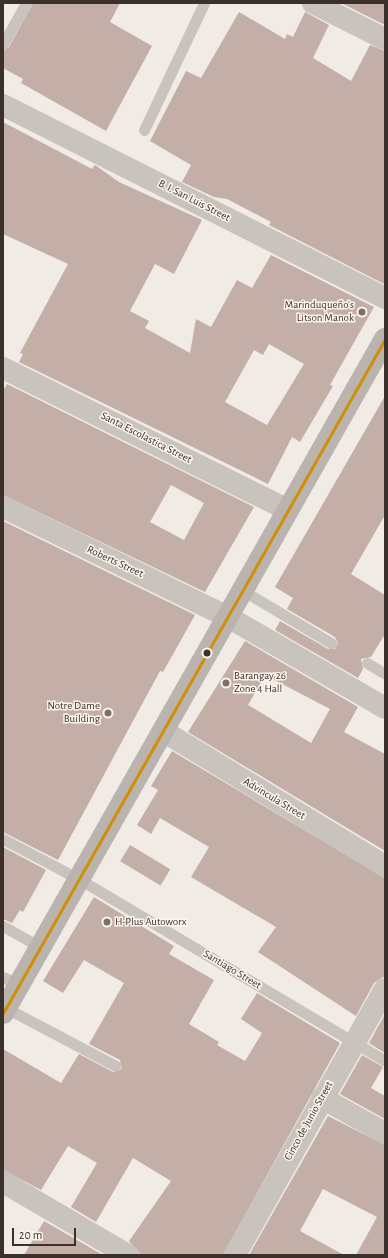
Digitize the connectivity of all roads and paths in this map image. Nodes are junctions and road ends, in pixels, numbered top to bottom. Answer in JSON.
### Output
{"nodes":[{"id":1,"x":26,"y":3,"type":"edge"},
{"id":2,"x":204,"y":3,"type":"edge"},
{"id":3,"x":313,"y":3,"type":"edge"},
{"id":4,"x":385,"y":39,"type":"edge"},
{"id":5,"x":3,"y":44,"type":"edge"},
{"id":6,"x":3,"y":105,"type":"edge"},
{"id":7,"x":144,"y":130,"type":"dead end"},
{"id":8,"x":385,"y":298,"type":"edge"},
{"id":9,"x":385,"y":339,"type":"edge"},
{"id":10,"x":3,"y":368,"type":"edge"},
{"id":11,"x":3,"y":506,"type":"edge"},
{"id":12,"x":288,"y":510,"type":"junction"},
{"id":13,"x":242,"y":590,"type":"junction"},
{"id":14,"x":228,"y":617,"type":"junction"},
{"id":15,"x":331,"y":642,"type":"dead end"},
{"id":16,"x":367,"y":662,"type":"dead end"},
{"id":17,"x":385,"y":674,"type":"edge"},
{"id":18,"x":385,"y":708,"type":"edge"},
{"id":19,"x":163,"y":731,"type":"junction"},
{"id":20,"x":3,"y":839,"type":"edge"},
{"id":21,"x":385,"y":866,"type":"edge"},
{"id":22,"x":79,"y":879,"type":"junction"},
{"id":23,"x":3,"y":926,"type":"edge"},
{"id":24,"x":40,"y":947,"type":"junction"},
{"id":25,"x":11,"y":981,"type":"edge"},
{"id":26,"x":385,"y":989,"type":"edge"},
{"id":27,"x":5,"y":1010,"type":"edge"},
{"id":28,"x":354,"y":1043,"type":"junction"},
{"id":29,"x":385,"y":1060,"type":"edge"},
{"id":30,"x":116,"y":1066,"type":"dead end"},
{"id":31,"x":322,"y":1098,"type":"junction"},
{"id":32,"x":385,"y":1133,"type":"edge"},
{"id":33,"x":3,"y":1182,"type":"edge"},
{"id":34,"x":128,"y":1255,"type":"edge"},
{"id":35,"x":236,"y":1255,"type":"edge"}],
"edges":[{"from":1,"to":5,"type":"lane"},
{"from":2,"to":7,"type":"lane"},
{"from":3,"to":4,"type":"street"},
{"from":6,"to":8,"type":"street","name":"B. I. San Luis Street"},
{"from":9,"to":12,"type":"main road"},
{"from":10,"to":12,"type":"street","name":"Santa Escolastica Street"},
{"from":11,"to":14,"type":"street","name":"Roberts Street"},
{"from":12,"to":13,"type":"main road"},
{"from":13,"to":14,"type":"main road"},
{"from":13,"to":15,"type":"lane"},
{"from":14,"to":18,"type":"street","name":"Roberts Street"},
{"from":14,"to":19,"type":"main road"},
{"from":16,"to":17,"type":"lane"},
{"from":19,"to":21,"type":"street","name":"Advincula Street"},
{"from":19,"to":22,"type":"main road"},
{"from":20,"to":22,"type":"lane","name":"Santiago Street"},
{"from":22,"to":24,"type":"main road"},
{"from":22,"to":28,"type":"lane","name":"Santiago Street"},
{"from":23,"to":24,"type":"lane"},
{"from":24,"to":25,"type":"main road"},
{"from":25,"to":27,"type":"main road"},
{"from":26,"to":28,"type":"street","name":"Cinco de Junio Street"},
{"from":27,"to":30,"type":"lane"},
{"from":28,"to":29,"type":"lane","name":"Santiago Street"},
{"from":28,"to":31,"type":"street","name":"Cinco de Junio Street"},
{"from":31,"to":32,"type":"street"},
{"from":31,"to":35,"type":"street","name":"Cinco de Junio Street"},
{"from":33,"to":34,"type":"street"}]}
